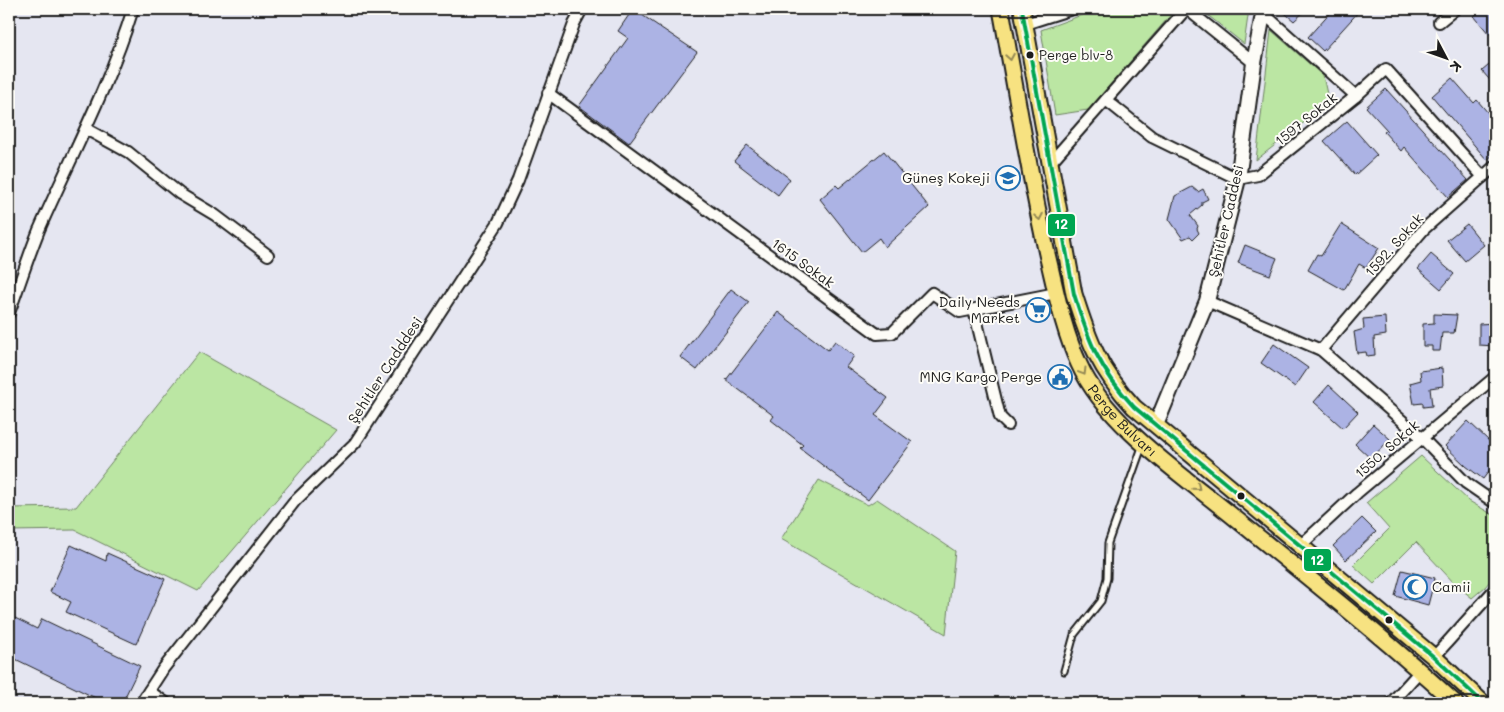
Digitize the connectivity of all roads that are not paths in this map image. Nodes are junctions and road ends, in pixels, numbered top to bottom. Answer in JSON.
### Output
{"nodes":[{"id":1,"x":133,"y":9,"type":"edge"},
{"id":2,"x":582,"y":9,"type":"edge"},
{"id":3,"x":1002,"y":9,"type":"edge"},
{"id":4,"x":1022,"y":9,"type":"edge"},
{"id":5,"x":1072,"y":9,"type":"edge"},
{"id":6,"x":1186,"y":9,"type":"edge"},
{"id":7,"x":1455,"y":9,"type":"edge"},
{"id":8,"x":1264,"y":11,"type":"edge"},
{"id":9,"x":1439,"y":22,"type":"dead end"},
{"id":10,"x":1025,"y":24,"type":"junction"},
{"id":11,"x":1254,"y":63,"type":"junction"},
{"id":12,"x":548,"y":93,"type":"junction"},
{"id":13,"x":1356,"y":96,"type":"junction"},
{"id":14,"x":1106,"y":100,"type":"junction"},
{"id":15,"x":86,"y":129,"type":"junction"},
{"id":16,"x":1050,"y":163,"type":"junction"},
{"id":17,"x":1495,"y":166,"type":"edge"},
{"id":18,"x":1483,"y":177,"type":"junction"},
{"id":19,"x":1238,"y":180,"type":"junction"},
{"id":20,"x":268,"y":255,"type":"dead end"},
{"id":21,"x":1056,"y":293,"type":"junction"},
{"id":22,"x":1207,"y":301,"type":"junction"},
{"id":23,"x":974,"y":310,"type":"junction"},
{"id":24,"x":9,"y":313,"type":"edge"},
{"id":25,"x":1321,"y":350,"type":"junction"},
{"id":26,"x":1495,"y":377,"type":"edge"},
{"id":27,"x":1008,"y":425,"type":"dead end"},
{"id":28,"x":1156,"y":425,"type":"junction"},
{"id":29,"x":1422,"y":438,"type":"junction"},
{"id":30,"x":1144,"y":443,"type":"junction"},
{"id":31,"x":1495,"y":503,"type":"edge"},
{"id":32,"x":1300,"y":546,"type":"junction"},
{"id":33,"x":1495,"y":589,"type":"edge"},
{"id":34,"x":1434,"y":657,"type":"junction"},
{"id":35,"x":1420,"y":671,"type":"junction"},
{"id":36,"x":1064,"y":672,"type":"dead end"},
{"id":37,"x":149,"y":691,"type":"junction"},
{"id":38,"x":141,"y":703,"type":"edge"},
{"id":39,"x":166,"y":703,"type":"edge"},
{"id":40,"x":1391,"y":703,"type":"edge"},
{"id":41,"x":1455,"y":703,"type":"edge"},
{"id":42,"x":1483,"y":703,"type":"edge"}],
"edges":[{"from":1,"to":15,"type":"street"},
{"from":2,"to":12,"type":"street","name":"Şehitler Cadddesi"},
{"from":3,"to":21,"type":"main road","name":"Perge Bulvarı","one_way":true},
{"from":4,"to":10,"type":"main road","name":"Perge Bulvarı"},
{"from":5,"to":10,"type":"street"},
{"from":6,"to":11,"type":"street"},
{"from":6,"to":14,"type":"street"},
{"from":7,"to":9,"type":"street"},
{"from":8,"to":11,"type":"street","name":"Şehitler Caddesi"},
{"from":8,"to":13,"type":"street"},
{"from":10,"to":16,"type":"main road","name":"Perge Bulvarı"},
{"from":11,"to":19,"type":"street","name":"Şehitler Caddesi"},
{"from":12,"to":23,"type":"street","name":"1615 Sokak"},
{"from":12,"to":37,"type":"street","name":"Şehitler Cadddesi"},
{"from":13,"to":18,"type":"street","name":"1597 Sokak"},
{"from":13,"to":19,"type":"street","name":"1597 Sokak"},
{"from":14,"to":16,"type":"street"},
{"from":14,"to":19,"type":"street"},
{"from":15,"to":20,"type":"street"},
{"from":15,"to":24,"type":"street"},
{"from":16,"to":28,"type":"main road","name":"Perge Bulvarı"},
{"from":17,"to":18,"type":"street","name":"1592. Sokak"},
{"from":18,"to":25,"type":"street","name":"1592. Sokak"},
{"from":19,"to":22,"type":"street","name":"Şehitler Caddesi"},
{"from":21,"to":23,"type":"street","name":"1615 Sokak"},
{"from":21,"to":30,"type":"main road","name":"Perge Bulvarı","one_way":true},
{"from":22,"to":25,"type":"street"},
{"from":22,"to":28,"type":"street","name":"Şehitler Caddesi"},
{"from":23,"to":27,"type":"street"},
{"from":25,"to":29,"type":"street"},
{"from":26,"to":29,"type":"street","name":"1550. Sokak"},
{"from":28,"to":32,"type":"main road","name":"Perge Bulvarı"},
{"from":29,"to":31,"type":"street"},
{"from":29,"to":32,"type":"street","name":"1550. Sokak"},
{"from":30,"to":35,"type":"main road","name":"Perge Bulvarı","one_way":true},
{"from":30,"to":36,"type":"lane"},
{"from":32,"to":34,"type":"main road","name":"Perge Bulvarı"},
{"from":33,"to":34,"type":"street"},
{"from":34,"to":42,"type":"main road","name":"Perge Bulvarı"},
{"from":35,"to":40,"type":"street"},
{"from":35,"to":41,"type":"main road","name":"Perge Bulvarı"},
{"from":37,"to":38,"type":"street","name":"Şehitler Cadddesi"},
{"from":37,"to":39,"type":"street"}]}
